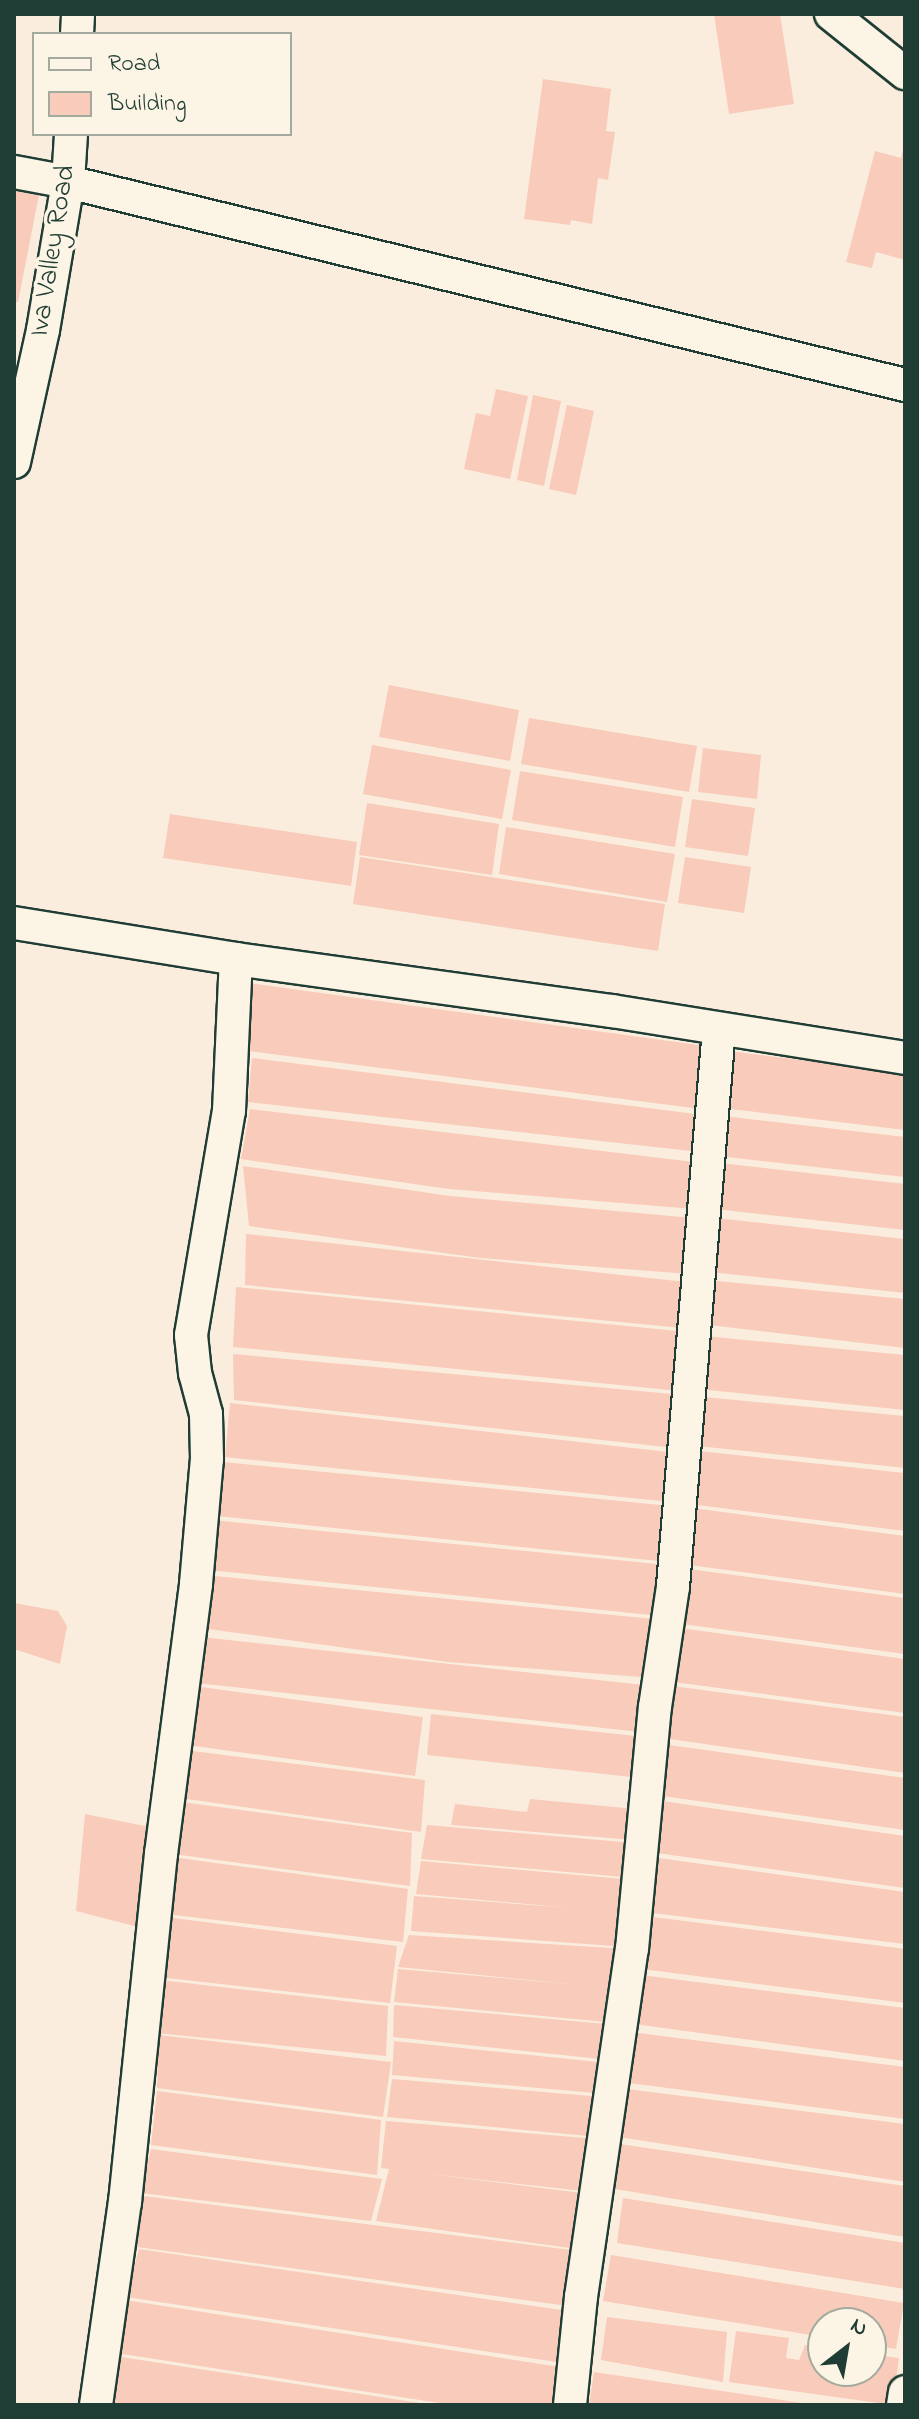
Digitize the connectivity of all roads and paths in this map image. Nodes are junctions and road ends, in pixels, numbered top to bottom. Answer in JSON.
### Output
{"nodes":[{"id":1,"x":831,"y":14,"type":"edge"},
{"id":2,"x":905,"y":73,"type":"edge"},
{"id":3,"x":71,"y":136,"type":"edge"},
{"id":4,"x":14,"y":172,"type":"edge"},
{"id":5,"x":68,"y":182,"type":"junction"},
{"id":6,"x":905,"y":385,"type":"edge"},
{"id":7,"x":14,"y":462,"type":"edge"},
{"id":8,"x":14,"y":923,"type":"edge"},
{"id":9,"x":236,"y":959,"type":"junction"},
{"id":10,"x":719,"y":1029,"type":"junction"},
{"id":11,"x":905,"y":1058,"type":"edge"},
{"id":12,"x":905,"y":2392,"type":"edge"},
{"id":13,"x":96,"y":2405,"type":"edge"},
{"id":14,"x":570,"y":2405,"type":"edge"},
{"id":15,"x":903,"y":2405,"type":"edge"}],
"edges":[{"from":1,"to":2,"type":"street"},
{"from":3,"to":5,"type":"street","name":"Iva Valley Road"},
{"from":4,"to":5,"type":"street"},
{"from":5,"to":6,"type":"street"},
{"from":5,"to":7,"type":"street","name":"Iva Valley Road"},
{"from":8,"to":9,"type":"street"},
{"from":9,"to":10,"type":"street"},
{"from":9,"to":13,"type":"street"},
{"from":10,"to":11,"type":"street"},
{"from":10,"to":14,"type":"street"},
{"from":12,"to":15,"type":"street"}]}
